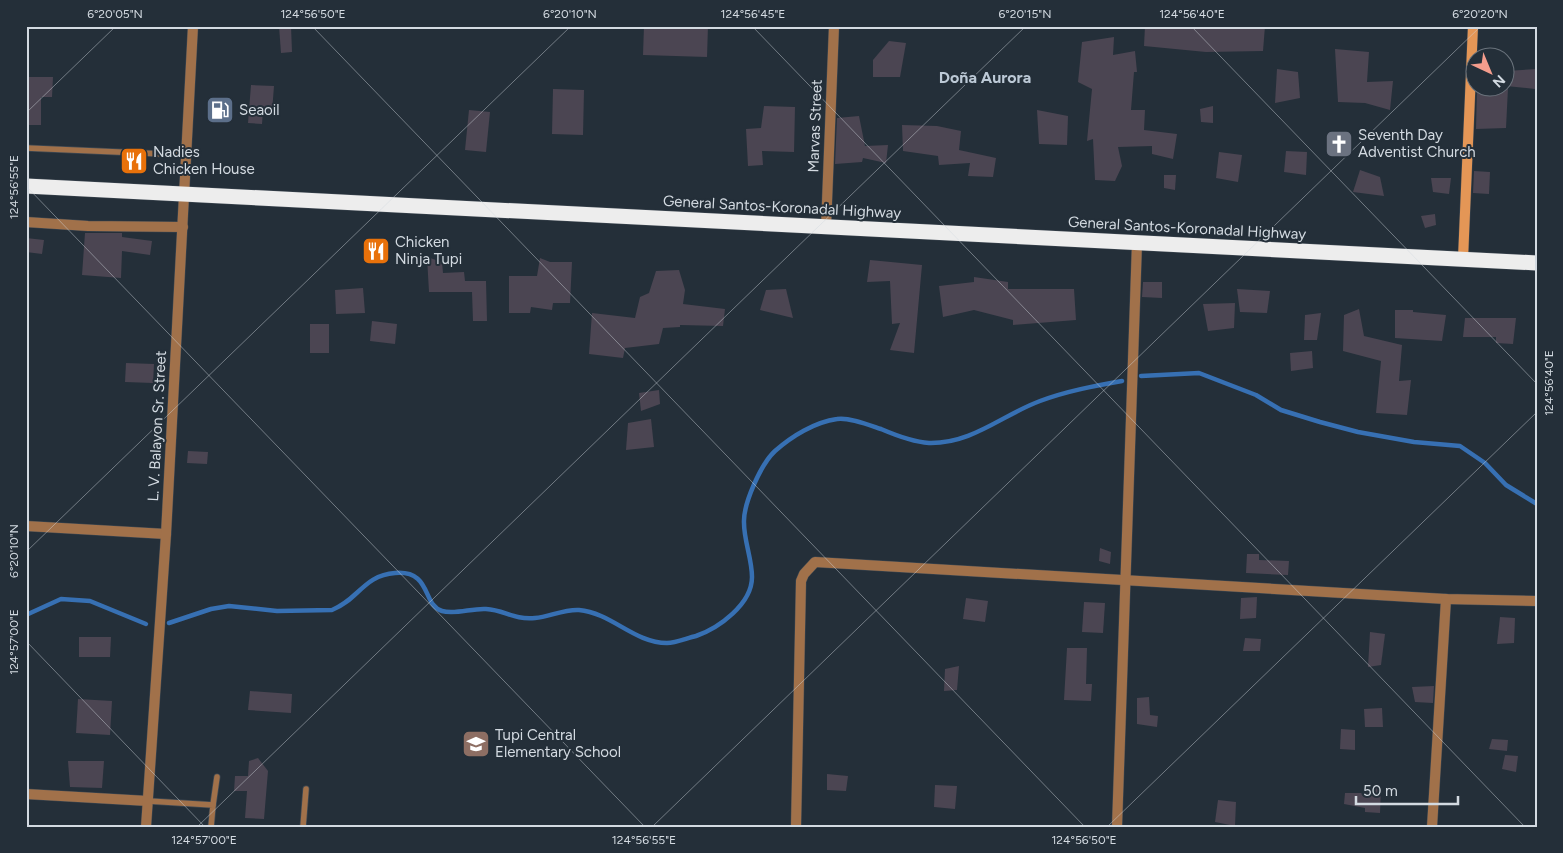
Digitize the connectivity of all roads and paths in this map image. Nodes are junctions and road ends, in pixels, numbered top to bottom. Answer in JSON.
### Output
{"nodes":[{"id":1,"x":193,"y":26,"type":"edge"},
{"id":2,"x":834,"y":26,"type":"edge"},
{"id":3,"x":1473,"y":26,"type":"edge"},
{"id":4,"x":26,"y":148,"type":"edge"},
{"id":5,"x":187,"y":155,"type":"junction"},
{"id":6,"x":26,"y":186,"type":"edge"},
{"id":7,"x":185,"y":194,"type":"junction"},
{"id":8,"x":26,"y":222,"type":"edge"},
{"id":9,"x":183,"y":227,"type":"junction"},
{"id":10,"x":826,"y":227,"type":"junction"},
{"id":11,"x":1137,"y":243,"type":"junction"},
{"id":12,"x":1463,"y":259,"type":"junction"},
{"id":13,"x":1537,"y":263,"type":"edge"},
{"id":14,"x":26,"y":526,"type":"edge"},
{"id":15,"x":166,"y":534,"type":"junction"},
{"id":16,"x":1126,"y":580,"type":"junction"},
{"id":17,"x":1446,"y":599,"type":"junction"},
{"id":18,"x":1537,"y":602,"type":"edge"},
{"id":19,"x":217,"y":777,"type":"dead end"},
{"id":20,"x":306,"y":789,"type":"dead end"},
{"id":21,"x":26,"y":794,"type":"edge"},
{"id":22,"x":148,"y":801,"type":"junction"},
{"id":23,"x":213,"y":805,"type":"junction"},
{"id":24,"x":146,"y":827,"type":"edge"},
{"id":25,"x":211,"y":827,"type":"edge"},
{"id":26,"x":303,"y":827,"type":"edge"},
{"id":27,"x":796,"y":827,"type":"edge"},
{"id":28,"x":1117,"y":827,"type":"edge"},
{"id":29,"x":1432,"y":827,"type":"edge"}],
"edges":[{"from":1,"to":5,"type":"street","name":"L. V. Balayon Sr. Street"},
{"from":2,"to":10,"type":"street","name":"Marvas Street"},
{"from":3,"to":12,"type":"street"},
{"from":4,"to":5,"type":"lane"},
{"from":5,"to":7,"type":"street","name":"L. V. Balayon Sr. Street"},
{"from":6,"to":7,"type":"highway","name":"General Santos-Koronadal Highway"},
{"from":7,"to":9,"type":"street","name":"L. V. Balayon Sr. Street"},
{"from":7,"to":10,"type":"highway","name":"General Santos-Koronadal Highway"},
{"from":8,"to":9,"type":"street"},
{"from":9,"to":15,"type":"street","name":"L. V. Balayon Sr. Street"},
{"from":10,"to":11,"type":"highway","name":"General Santos-Koronadal Highway"},
{"from":11,"to":12,"type":"highway","name":"General Santos-Koronadal Highway"},
{"from":11,"to":16,"type":"street"},
{"from":12,"to":13,"type":"highway","name":"General Santos-Koronadal Highway"},
{"from":14,"to":15,"type":"street"},
{"from":15,"to":22,"type":"street","name":"L. V. Balayon Sr. Street"},
{"from":16,"to":17,"type":"street"},
{"from":16,"to":27,"type":"street"},
{"from":16,"to":28,"type":"street"},
{"from":17,"to":18,"type":"street"},
{"from":17,"to":29,"type":"street"},
{"from":19,"to":23,"type":"lane"},
{"from":20,"to":26,"type":"lane"},
{"from":21,"to":22,"type":"street"},
{"from":22,"to":23,"type":"lane"},
{"from":22,"to":24,"type":"street","name":"L. V. Balayon Sr. Street"},
{"from":23,"to":25,"type":"lane"}]}
